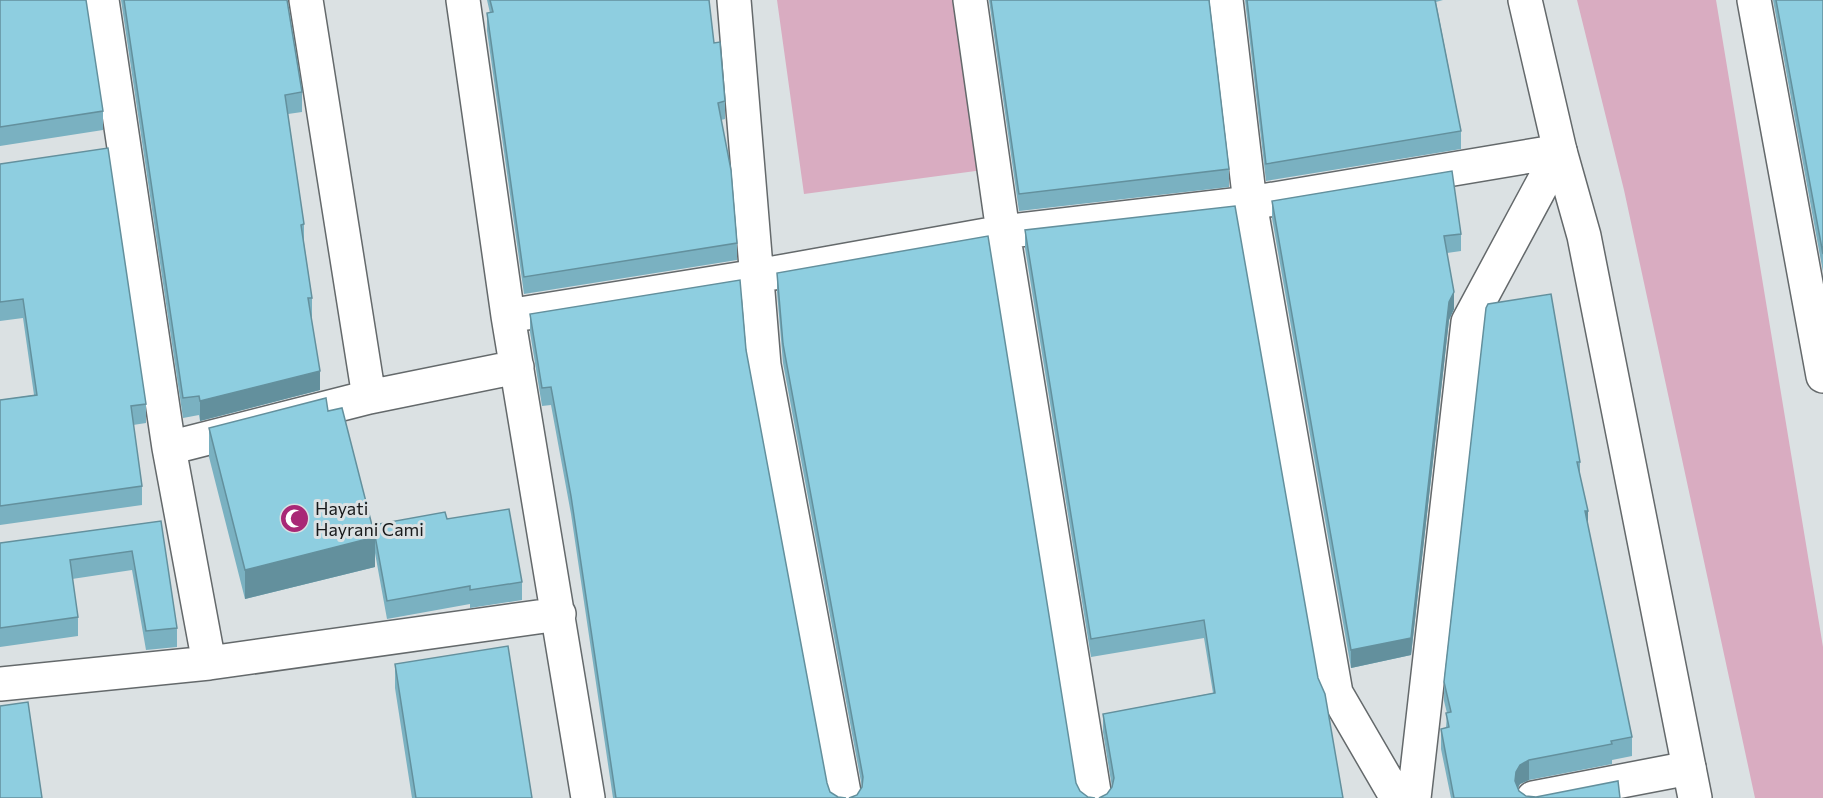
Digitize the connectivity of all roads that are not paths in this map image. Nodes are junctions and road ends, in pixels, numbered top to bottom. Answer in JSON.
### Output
{"nodes":[{"id":1,"x":102,"y":0,"type":"edge"},
{"id":2,"x":306,"y":0,"type":"edge"},
{"id":3,"x":463,"y":0,"type":"edge"},
{"id":4,"x":734,"y":0,"type":"edge"},
{"id":5,"x":970,"y":0,"type":"edge"},
{"id":6,"x":1226,"y":0,"type":"edge"},
{"id":7,"x":1525,"y":0,"type":"edge"},
{"id":8,"x":1754,"y":0,"type":"edge"},
{"id":9,"x":125,"y":146,"type":"junction"},
{"id":10,"x":91,"y":151,"type":"edge"},
{"id":11,"x":1560,"y":151,"type":"junction"},
{"id":12,"x":1250,"y":203,"type":"junction"},
{"id":13,"x":1003,"y":232,"type":"junction"},
{"id":14,"x":757,"y":276,"type":"junction"},
{"id":15,"x":508,"y":316,"type":"junction"},
{"id":16,"x":517,"y":367,"type":"junction"},
{"id":17,"x":1823,"y":376,"type":"edge"},
{"id":18,"x":369,"y":397,"type":"junction"},
{"id":19,"x":169,"y":448,"type":"junction"},
{"id":20,"x":183,"y":518,"type":"junction"},
{"id":21,"x":149,"y":523,"type":"edge"},
{"id":22,"x":560,"y":614,"type":"junction"},
{"id":23,"x":209,"y":663,"type":"junction"},
{"id":24,"x":0,"y":684,"type":"edge"},
{"id":25,"x":1692,"y":783,"type":"edge"},
{"id":26,"x":588,"y":798,"type":"edge"},
{"id":27,"x":844,"y":798,"type":"edge"},
{"id":28,"x":1095,"y":798,"type":"edge"},
{"id":29,"x":1397,"y":798,"type":"edge"},
{"id":30,"x":1414,"y":798,"type":"edge"},
{"id":31,"x":1533,"y":798,"type":"edge"}],
"edges":[{"from":1,"to":9,"type":"street"},
{"from":2,"to":18,"type":"street"},
{"from":3,"to":15,"type":"street"},
{"from":4,"to":14,"type":"street"},
{"from":5,"to":13,"type":"street"},
{"from":6,"to":12,"type":"street"},
{"from":7,"to":11,"type":"street"},
{"from":8,"to":17,"type":"street"},
{"from":9,"to":10,"type":"street"},
{"from":9,"to":19,"type":"street"},
{"from":11,"to":12,"type":"street"},
{"from":11,"to":25,"type":"street"},
{"from":11,"to":30,"type":"street"},
{"from":12,"to":13,"type":"street"},
{"from":12,"to":29,"type":"street"},
{"from":13,"to":14,"type":"street"},
{"from":13,"to":28,"type":"street"},
{"from":14,"to":15,"type":"street"},
{"from":14,"to":27,"type":"street"},
{"from":15,"to":16,"type":"street"},
{"from":16,"to":18,"type":"street"},
{"from":16,"to":22,"type":"street"},
{"from":18,"to":19,"type":"street"},
{"from":19,"to":20,"type":"street"},
{"from":20,"to":21,"type":"street"},
{"from":20,"to":23,"type":"street"},
{"from":22,"to":23,"type":"street"},
{"from":22,"to":26,"type":"street"},
{"from":23,"to":24,"type":"street"},
{"from":25,"to":31,"type":"street"}]}
